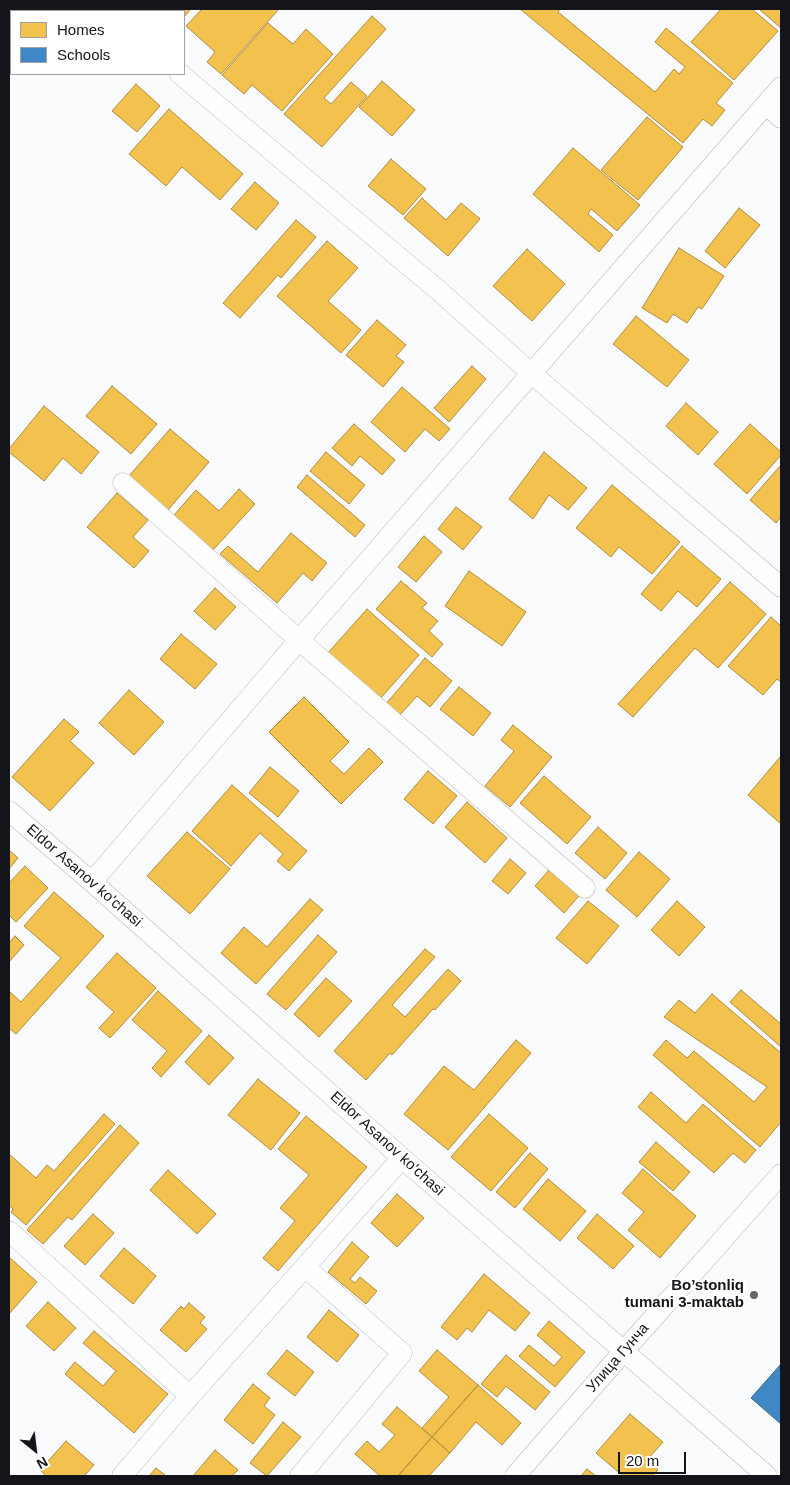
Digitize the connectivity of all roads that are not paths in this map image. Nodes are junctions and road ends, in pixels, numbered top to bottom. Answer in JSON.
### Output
{"nodes":[{"id":1,"x":181,"y":75,"type":"edge"},
{"id":2,"x":781,"y":87,"type":"edge"},
{"id":3,"x":766,"y":104,"type":"junction"},
{"id":4,"x":781,"y":118,"type":"edge"},
{"id":5,"x":532,"y":374,"type":"junction"},
{"id":6,"x":123,"y":483,"type":"dead end"},
{"id":7,"x":781,"y":588,"type":"edge"},
{"id":8,"x":299,"y":640,"type":"junction"},
{"id":9,"x":9,"y":811,"type":"edge"},
{"id":10,"x":92,"y":882,"type":"junction"},
{"id":11,"x":585,"y":888,"type":"dead end"},
{"id":12,"x":402,"y":1158,"type":"junction"},
{"id":13,"x":781,"y":1174,"type":"edge"},
{"id":14,"x":9,"y":1231,"type":"edge"},
{"id":15,"x":305,"y":1267,"type":"junction"},
{"id":16,"x":623,"y":1352,"type":"junction"},
{"id":17,"x":190,"y":1396,"type":"junction"},
{"id":18,"x":122,"y":1476,"type":"edge"},
{"id":19,"x":300,"y":1476,"type":"edge"},
{"id":20,"x":515,"y":1476,"type":"edge"},
{"id":21,"x":767,"y":1476,"type":"edge"}],
"edges":[{"from":1,"to":5,"type":"street"},
{"from":2,"to":3,"type":"street"},
{"from":3,"to":4,"type":"street"},
{"from":3,"to":5,"type":"street"},
{"from":5,"to":7,"type":"street"},
{"from":5,"to":8,"type":"street"},
{"from":6,"to":8,"type":"street"},
{"from":8,"to":10,"type":"street"},
{"from":8,"to":11,"type":"street"},
{"from":9,"to":10,"type":"street","name":"Eldor Asanov ko'chasi"},
{"from":10,"to":12,"type":"street","name":"Eldor Asanov ko'chasi"},
{"from":12,"to":15,"type":"street"},
{"from":12,"to":16,"type":"street","name":"Eldor Asanov ko'chasi"},
{"from":13,"to":16,"type":"street","name":"Улица Гунча"},
{"from":14,"to":17,"type":"street"},
{"from":15,"to":17,"type":"street"},
{"from":15,"to":19,"type":"street"},
{"from":16,"to":20,"type":"street","name":"Улица Гунча"},
{"from":16,"to":21,"type":"street","name":"Eldor Asanov ko'chasi"},
{"from":17,"to":18,"type":"street"}]}
